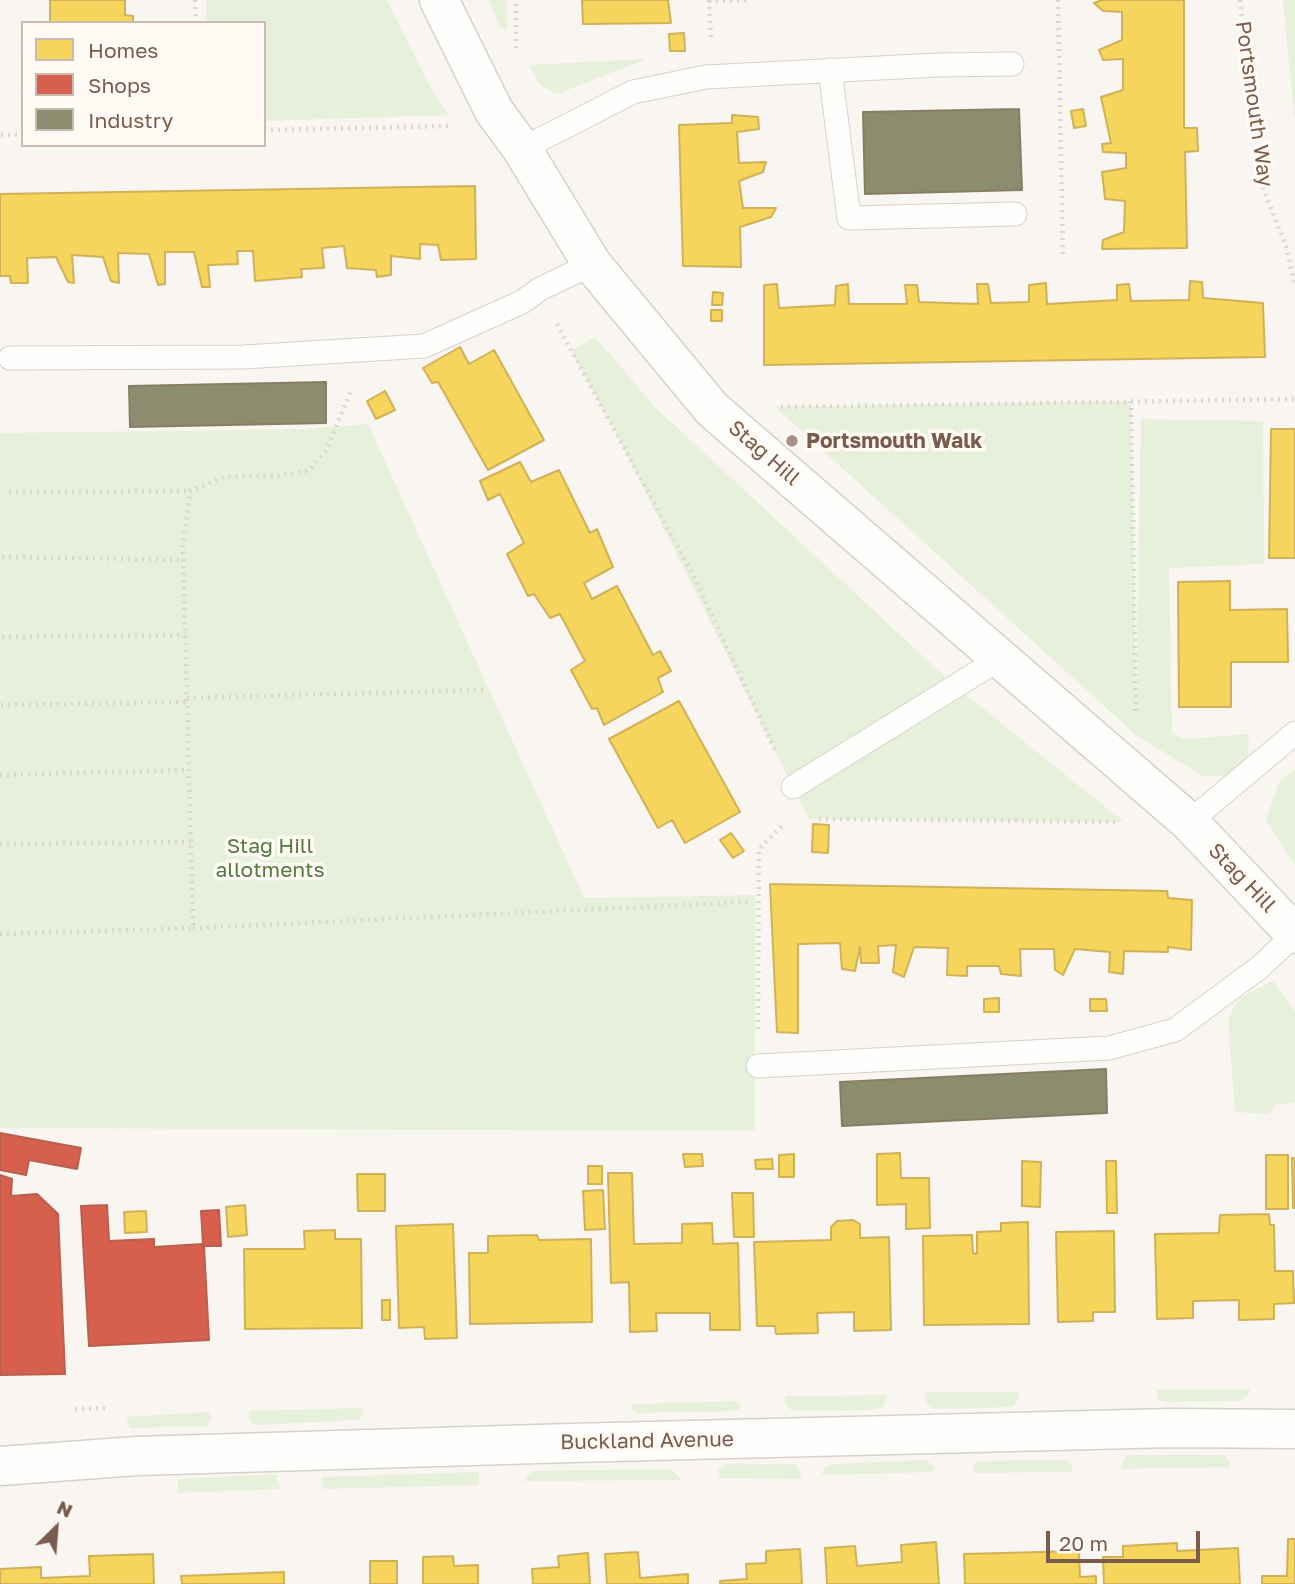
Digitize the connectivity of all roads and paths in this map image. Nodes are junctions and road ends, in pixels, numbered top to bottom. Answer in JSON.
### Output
{"nodes":[{"id":1,"x":195,"y":0,"type":"edge"},
{"id":2,"x":439,"y":0,"type":"edge"},
{"id":3,"x":748,"y":0,"type":"edge"},
{"id":4,"x":1058,"y":0,"type":"edge"},
{"id":5,"x":1240,"y":0,"type":"edge"},
{"id":6,"x":709,"y":1,"type":"edge"},
{"id":7,"x":196,"y":21,"type":"edge"},
{"id":8,"x":1012,"y":64,"type":"dead end"},
{"id":9,"x":830,"y":70,"type":"junction"},
{"id":10,"x":266,"y":130,"type":"edge"},
{"id":11,"x":1,"y":135,"type":"edge"},
{"id":12,"x":21,"y":135,"type":"edge"},
{"id":13,"x":513,"y":136,"type":"junction"},
{"id":14,"x":1015,"y":214,"type":"dead end"},
{"id":15,"x":1063,"y":255,"type":"dead end"},
{"id":16,"x":592,"y":264,"type":"junction"},
{"id":17,"x":1295,"y":287,"type":"edge"},
{"id":18,"x":540,"y":289,"type":"junction"},
{"id":19,"x":367,"y":351,"type":"junction"},
{"id":20,"x":10,"y":358,"type":"dead end"},
{"id":21,"x":1295,"y":399,"type":"edge"},
{"id":22,"x":1131,"y":401,"type":"junction"},
{"id":23,"x":712,"y":409,"type":"junction"},
{"id":24,"x":190,"y":491,"type":"junction"},
{"id":25,"x":9,"y":492,"type":"dead end"},
{"id":26,"x":2,"y":557,"type":"dead end"},
{"id":27,"x":183,"y":560,"type":"junction"},
{"id":28,"x":185,"y":635,"type":"junction"},
{"id":29,"x":2,"y":637,"type":"dead end"},
{"id":30,"x":1001,"y":657,"type":"junction"},
{"id":31,"x":484,"y":690,"type":"dead end"},
{"id":32,"x":187,"y":700,"type":"junction"},
{"id":33,"x":1,"y":705,"type":"edge"},
{"id":34,"x":1295,"y":733,"type":"edge"},
{"id":35,"x":189,"y":770,"type":"junction"},
{"id":36,"x":0,"y":775,"type":"edge"},
{"id":37,"x":1138,"y":779,"type":"junction"},
{"id":38,"x":793,"y":787,"type":"junction"},
{"id":39,"x":809,"y":819,"type":"junction"},
{"id":40,"x":1189,"y":822,"type":"junction"},
{"id":41,"x":191,"y":842,"type":"junction"},
{"id":42,"x":0,"y":844,"type":"edge"},
{"id":43,"x":749,"y":902,"type":"dead end"},
{"id":44,"x":193,"y":928,"type":"junction"},
{"id":45,"x":0,"y":934,"type":"edge"},
{"id":46,"x":1295,"y":934,"type":"edge"},
{"id":47,"x":758,"y":1066,"type":"joint"},
{"id":48,"x":1295,"y":1429,"type":"edge"},
{"id":49,"x":0,"y":1466,"type":"edge"}],
"edges":[{"from":1,"to":7,"type":"path"},
{"from":2,"to":13,"type":"street","name":"Stag Hill"},
{"from":3,"to":6,"type":"path"},
{"from":4,"to":15,"type":"path"},
{"from":5,"to":17,"type":"path","name":"Portsmouth Way"},
{"from":8,"to":9,"type":"lane"},
{"from":9,"to":13,"type":"lane"},
{"from":9,"to":14,"type":"lane"},
{"from":10,"to":13,"type":"path"},
{"from":11,"to":12,"type":"path"},
{"from":13,"to":16,"type":"street","name":"Stag Hill"},
{"from":16,"to":18,"type":"lane"},
{"from":16,"to":23,"type":"street","name":"Stag Hill"},
{"from":18,"to":19,"type":"lane"},
{"from":18,"to":38,"type":"path"},
{"from":19,"to":20,"type":"lane"},
{"from":19,"to":24,"type":"path"},
{"from":21,"to":22,"type":"path"},
{"from":22,"to":23,"type":"path"},
{"from":22,"to":37,"type":"path"},
{"from":23,"to":30,"type":"street","name":"Stag Hill"},
{"from":24,"to":25,"type":"path"},
{"from":24,"to":27,"type":"path"},
{"from":26,"to":27,"type":"path"},
{"from":27,"to":28,"type":"path"},
{"from":28,"to":29,"type":"path"},
{"from":28,"to":32,"type":"path"},
{"from":30,"to":37,"type":"street","name":"Stag Hill"},
{"from":30,"to":38,"type":"lane"},
{"from":31,"to":32,"type":"path"},
{"from":32,"to":33,"type":"path"},
{"from":32,"to":35,"type":"path"},
{"from":34,"to":40,"type":"lane"},
{"from":35,"to":36,"type":"path"},
{"from":35,"to":41,"type":"path"},
{"from":37,"to":40,"type":"street","name":"Stag Hill"},
{"from":38,"to":39,"type":"path"},
{"from":39,"to":40,"type":"path"},
{"from":39,"to":47,"type":"path"},
{"from":40,"to":46,"type":"street","name":"Stag Hill"},
{"from":41,"to":42,"type":"path"},
{"from":41,"to":44,"type":"path"},
{"from":43,"to":44,"type":"path"},
{"from":44,"to":45,"type":"path"},
{"from":46,"to":47,"type":"lane"},
{"from":48,"to":49,"type":"street","name":"Buckland Avenue"}]}
